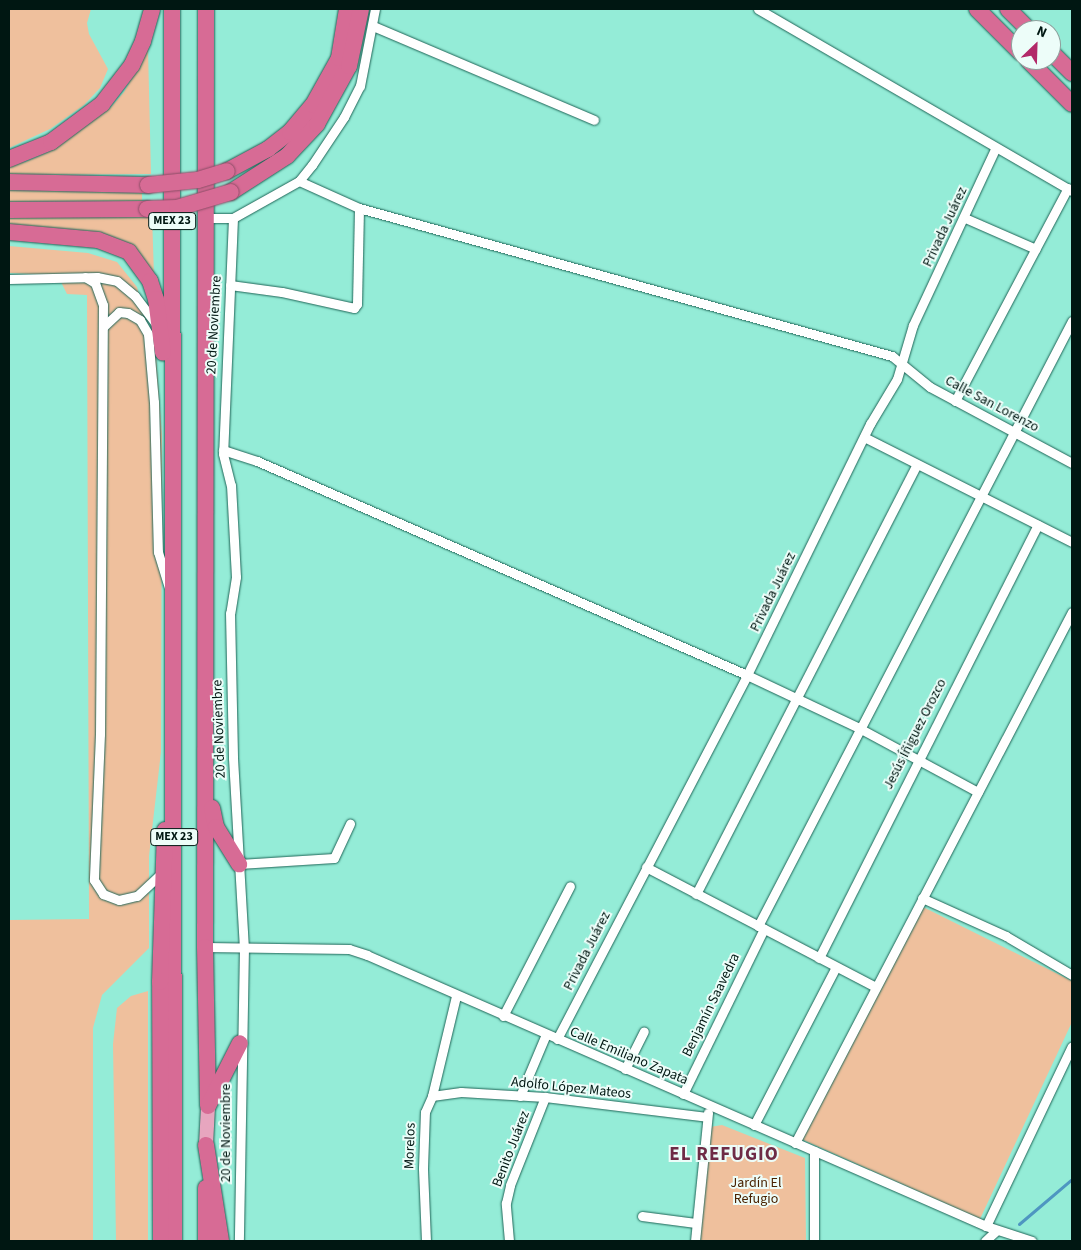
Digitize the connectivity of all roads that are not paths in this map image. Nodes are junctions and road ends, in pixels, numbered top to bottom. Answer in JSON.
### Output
{"nodes":[{"id":1,"x":152,"y":9,"type":"edge"},
{"id":2,"x":172,"y":9,"type":"edge"},
{"id":3,"x":206,"y":9,"type":"edge"},
{"id":4,"x":210,"y":9,"type":"edge"},
{"id":5,"x":347,"y":9,"type":"edge"},
{"id":6,"x":361,"y":9,"type":"edge"},
{"id":7,"x":375,"y":9,"type":"edge"},
{"id":8,"x":758,"y":9,"type":"edge"},
{"id":9,"x":977,"y":9,"type":"edge"},
{"id":10,"x":1008,"y":9,"type":"edge"},
{"id":11,"x":1020,"y":20,"type":"edge"},
{"id":12,"x":373,"y":26,"type":"junction"},
{"id":13,"x":207,"y":39,"type":"junction"},
{"id":14,"x":1011,"y":43,"type":"edge"},
{"id":15,"x":1061,"y":62,"type":"edge"},
{"id":16,"x":1038,"y":70,"type":"edge"},
{"id":17,"x":1072,"y":73,"type":"edge"},
{"id":18,"x":1072,"y":104,"type":"edge"},
{"id":19,"x":594,"y":120,"type":"dead end"},
{"id":20,"x":996,"y":149,"type":"junction"},
{"id":21,"x":9,"y":159,"type":"edge"},
{"id":22,"x":299,"y":181,"type":"junction"},
{"id":23,"x":9,"y":182,"type":"edge"},
{"id":24,"x":1070,"y":189,"type":"edge"},
{"id":25,"x":359,"y":208,"type":"junction"},
{"id":26,"x":9,"y":210,"type":"edge"},
{"id":27,"x":207,"y":218,"type":"junction"},
{"id":28,"x":233,"y":218,"type":"junction"},
{"id":29,"x":965,"y":218,"type":"junction"},
{"id":30,"x":9,"y":232,"type":"edge"},
{"id":31,"x":1036,"y":249,"type":"junction"},
{"id":32,"x":85,"y":276,"type":"junction"},
{"id":33,"x":9,"y":279,"type":"edge"},
{"id":34,"x":230,"y":285,"type":"junction"},
{"id":35,"x":1072,"y":321,"type":"edge"},
{"id":36,"x":102,"y":327,"type":"junction"},
{"id":37,"x":161,"y":330,"type":"junction"},
{"id":38,"x":903,"y":363,"type":"junction"},
{"id":39,"x":955,"y":401,"type":"junction"},
{"id":40,"x":1013,"y":430,"type":"junction"},
{"id":41,"x":172,"y":434,"type":"junction"},
{"id":42,"x":864,"y":437,"type":"junction"},
{"id":43,"x":223,"y":450,"type":"junction"},
{"id":44,"x":1071,"y":459,"type":"edge"},
{"id":45,"x":917,"y":464,"type":"junction"},
{"id":46,"x":981,"y":496,"type":"junction"},
{"id":47,"x":1038,"y":525,"type":"junction"},
{"id":48,"x":1072,"y":542,"type":"edge"},
{"id":49,"x":173,"y":597,"type":"junction"},
{"id":50,"x":1071,"y":618,"type":"edge"},
{"id":51,"x":747,"y":675,"type":"junction"},
{"id":52,"x":797,"y":699,"type":"junction"},
{"id":53,"x":860,"y":728,"type":"junction"},
{"id":54,"x":174,"y":753,"type":"junction"},
{"id":55,"x":916,"y":760,"type":"junction"},
{"id":56,"x":206,"y":775,"type":"junction"},
{"id":57,"x":978,"y":792,"type":"junction"},
{"id":58,"x":350,"y":823,"type":"dead end"},
{"id":59,"x":239,"y":864,"type":"junction"},
{"id":60,"x":646,"y":867,"type":"junction"},
{"id":61,"x":162,"y":873,"type":"junction"},
{"id":62,"x":570,"y":886,"type":"dead end"},
{"id":63,"x":696,"y":894,"type":"junction"},
{"id":64,"x":922,"y":898,"type":"junction"},
{"id":65,"x":761,"y":927,"type":"junction"},
{"id":66,"x":205,"y":947,"type":"junction"},
{"id":67,"x":244,"y":947,"type":"junction"},
{"id":68,"x":820,"y":958,"type":"junction"},
{"id":69,"x":836,"y":966,"type":"junction"},
{"id":70,"x":1072,"y":975,"type":"edge"},
{"id":71,"x":876,"y":987,"type":"junction"},
{"id":72,"x":456,"y":996,"type":"junction"},
{"id":73,"x":504,"y":1016,"type":"junction"},
{"id":74,"x":644,"y":1031,"type":"dead end"},
{"id":75,"x":546,"y":1034,"type":"junction"},
{"id":76,"x":557,"y":1039,"type":"junction"},
{"id":77,"x":240,"y":1043,"type":"junction"},
{"id":78,"x":1072,"y":1046,"type":"edge"},
{"id":79,"x":625,"y":1069,"type":"junction"},
{"id":80,"x":683,"y":1094,"type":"junction"},
{"id":81,"x":432,"y":1096,"type":"junction"},
{"id":82,"x":520,"y":1096,"type":"junction"},
{"id":83,"x":545,"y":1097,"type":"junction"},
{"id":84,"x":708,"y":1105,"type":"junction"},
{"id":85,"x":208,"y":1106,"type":"junction"},
{"id":86,"x":708,"y":1117,"type":"junction"},
{"id":87,"x":754,"y":1125,"type":"junction"},
{"id":88,"x":795,"y":1143,"type":"junction"},
{"id":89,"x":206,"y":1146,"type":"junction"},
{"id":90,"x":814,"y":1151,"type":"junction"},
{"id":91,"x":642,"y":1216,"type":"dead end"},
{"id":92,"x":696,"y":1223,"type":"junction"},
{"id":93,"x":986,"y":1226,"type":"junction"},
{"id":94,"x":997,"y":1230,"type":"junction"},
{"id":95,"x":161,"y":1241,"type":"edge"},
{"id":96,"x":174,"y":1241,"type":"edge"},
{"id":97,"x":206,"y":1241,"type":"edge"},
{"id":98,"x":221,"y":1241,"type":"edge"},
{"id":99,"x":238,"y":1241,"type":"edge"},
{"id":100,"x":426,"y":1241,"type":"edge"},
{"id":101,"x":509,"y":1241,"type":"edge"},
{"id":102,"x":695,"y":1241,"type":"edge"},
{"id":103,"x":814,"y":1241,"type":"edge"},
{"id":104,"x":985,"y":1241,"type":"edge"},
{"id":105,"x":1032,"y":1241,"type":"edge"}],
"edges":[{"from":1,"to":21,"type":"highway"},
{"from":2,"to":41,"type":"highway","number":"MEX 23"},
{"from":3,"to":13,"type":"highway","number":"MEX 23"},
{"from":4,"to":13,"type":"highway"},
{"from":5,"to":23,"type":"highway","bridge":true},
{"from":6,"to":26,"type":"highway","bridge":true},
{"from":7,"to":12,"type":"street"},
{"from":8,"to":20,"type":"street"},
{"from":9,"to":14,"type":"highway"},
{"from":10,"to":11,"type":"highway"},
{"from":12,"to":19,"type":"street"},
{"from":12,"to":22,"type":"street"},
{"from":13,"to":27,"type":"highway","number":"MEX 23"},
{"from":15,"to":17,"type":"highway"},
{"from":16,"to":18,"type":"highway"},
{"from":20,"to":24,"type":"street"},
{"from":20,"to":29,"type":"street","name":"Privada Juárez"},
{"from":22,"to":25,"type":"street","name":"Calle San Lorenzo"},
{"from":22,"to":28,"type":"street"},
{"from":24,"to":31,"type":"street"},
{"from":25,"to":34,"type":"street"},
{"from":25,"to":38,"type":"street","name":"Calle San Lorenzo"},
{"from":27,"to":28,"type":"street"},
{"from":27,"to":56,"type":"highway","number":"MEX 23"},
{"from":28,"to":34,"type":"street","name":"20 de Noviembre"},
{"from":29,"to":31,"type":"street"},
{"from":29,"to":38,"type":"street","name":"Privada Juárez"},
{"from":30,"to":37,"type":"highway"},
{"from":31,"to":39,"type":"street"},
{"from":32,"to":33,"type":"street"},
{"from":32,"to":36,"type":"street"},
{"from":32,"to":37,"type":"street"},
{"from":34,"to":43,"type":"street","name":"20 de Noviembre"},
{"from":35,"to":40,"type":"street","name":"Benjamín Saavedra"},
{"from":36,"to":49,"type":"street"},
{"from":36,"to":61,"type":"street"},
{"from":37,"to":41,"type":"highway"},
{"from":38,"to":39,"type":"street","name":"Calle San Lorenzo"},
{"from":38,"to":42,"type":"street","name":"Privada Juárez"},
{"from":39,"to":40,"type":"street","name":"Calle San Lorenzo"},
{"from":40,"to":44,"type":"street","name":"Calle San Lorenzo"},
{"from":40,"to":46,"type":"street","name":"Benjamín Saavedra"},
{"from":41,"to":49,"type":"highway","number":"MEX 23"},
{"from":42,"to":45,"type":"street"},
{"from":42,"to":51,"type":"street","name":"Privada Juárez"},
{"from":43,"to":51,"type":"street"},
{"from":43,"to":59,"type":"street","name":"20 de Noviembre"},
{"from":45,"to":46,"type":"street"},
{"from":45,"to":52,"type":"street"},
{"from":46,"to":47,"type":"street"},
{"from":46,"to":53,"type":"street","name":"Benjamín Saavedra"},
{"from":47,"to":48,"type":"street"},
{"from":47,"to":55,"type":"street","name":"Jesús Íñiguez Orozco"},
{"from":49,"to":54,"type":"highway","number":"MEX 23"},
{"from":50,"to":57,"type":"street"},
{"from":51,"to":52,"type":"street"},
{"from":51,"to":60,"type":"street","name":"Privada Juárez"},
{"from":52,"to":53,"type":"street"},
{"from":52,"to":63,"type":"street"},
{"from":53,"to":55,"type":"street"},
{"from":53,"to":65,"type":"street","name":"Benjamín Saavedra"},
{"from":54,"to":61,"type":"highway"},
{"from":54,"to":96,"type":"highway","number":"MEX 23"},
{"from":55,"to":57,"type":"street"},
{"from":55,"to":68,"type":"street","name":"Jesús Íñiguez Orozco"},
{"from":56,"to":59,"type":"highway"},
{"from":56,"to":66,"type":"highway","number":"MEX 23"},
{"from":57,"to":64,"type":"street"},
{"from":58,"to":59,"type":"street"},
{"from":59,"to":67,"type":"street","name":"20 de Noviembre"},
{"from":60,"to":63,"type":"street"},
{"from":60,"to":76,"type":"street","name":"Privada Juárez"},
{"from":61,"to":95,"type":"highway"},
{"from":62,"to":73,"type":"street"},
{"from":63,"to":65,"type":"street"},
{"from":64,"to":70,"type":"street"},
{"from":64,"to":71,"type":"street"},
{"from":65,"to":68,"type":"street"},
{"from":65,"to":80,"type":"street","name":"Benjamín Saavedra"},
{"from":66,"to":67,"type":"street","name":"Calle Emiliano Zapata"},
{"from":66,"to":85,"type":"highway","number":"MEX 23"},
{"from":67,"to":72,"type":"street","name":"Calle Emiliano Zapata"},
{"from":67,"to":77,"type":"street","name":"20 de Noviembre"},
{"from":68,"to":69,"type":"street"},
{"from":69,"to":71,"type":"street"},
{"from":69,"to":87,"type":"street"},
{"from":71,"to":88,"type":"street"},
{"from":72,"to":73,"type":"street","name":"Calle Emiliano Zapata"},
{"from":72,"to":81,"type":"street","name":"Morelos"},
{"from":73,"to":75,"type":"street","name":"Calle Emiliano Zapata"},
{"from":74,"to":79,"type":"street"},
{"from":75,"to":76,"type":"street","name":"Calle Emiliano Zapata"},
{"from":75,"to":82,"type":"street"},
{"from":76,"to":79,"type":"street","name":"Calle Emiliano Zapata"},
{"from":77,"to":85,"type":"highway"},
{"from":77,"to":99,"type":"street","name":"20 de Noviembre"},
{"from":78,"to":93,"type":"street"},
{"from":79,"to":80,"type":"street","name":"Calle Emiliano Zapata"},
{"from":80,"to":84,"type":"street","name":"Calle Emiliano Zapata"},
{"from":81,"to":82,"type":"street","name":"Adolfo López Mateos"},
{"from":81,"to":100,"type":"street","name":"Morelos"},
{"from":82,"to":83,"type":"street","name":"Adolfo López Mateos"},
{"from":83,"to":86,"type":"street","name":"Adolfo López Mateos"},
{"from":83,"to":101,"type":"street","name":"Benito Juárez"},
{"from":84,"to":86,"type":"street"},
{"from":84,"to":87,"type":"street","name":"Calle Emiliano Zapata"},
{"from":85,"to":89,"type":"main road","number":"MEX 23"},
{"from":86,"to":92,"type":"street"},
{"from":87,"to":88,"type":"street","name":"Calle Emiliano Zapata"},
{"from":88,"to":90,"type":"street","name":"Calle Emiliano Zapata"},
{"from":89,"to":97,"type":"highway","number":"MEX 23"},
{"from":89,"to":98,"type":"highway"},
{"from":90,"to":93,"type":"street","name":"Calle Emiliano Zapata"},
{"from":90,"to":103,"type":"street"},
{"from":91,"to":92,"type":"street"},
{"from":92,"to":102,"type":"street"},
{"from":93,"to":94,"type":"street","name":"Calle Emiliano Zapata"},
{"from":94,"to":104,"type":"street"},
{"from":94,"to":105,"type":"street","name":"Calle Emiliano Zapata"}]}
